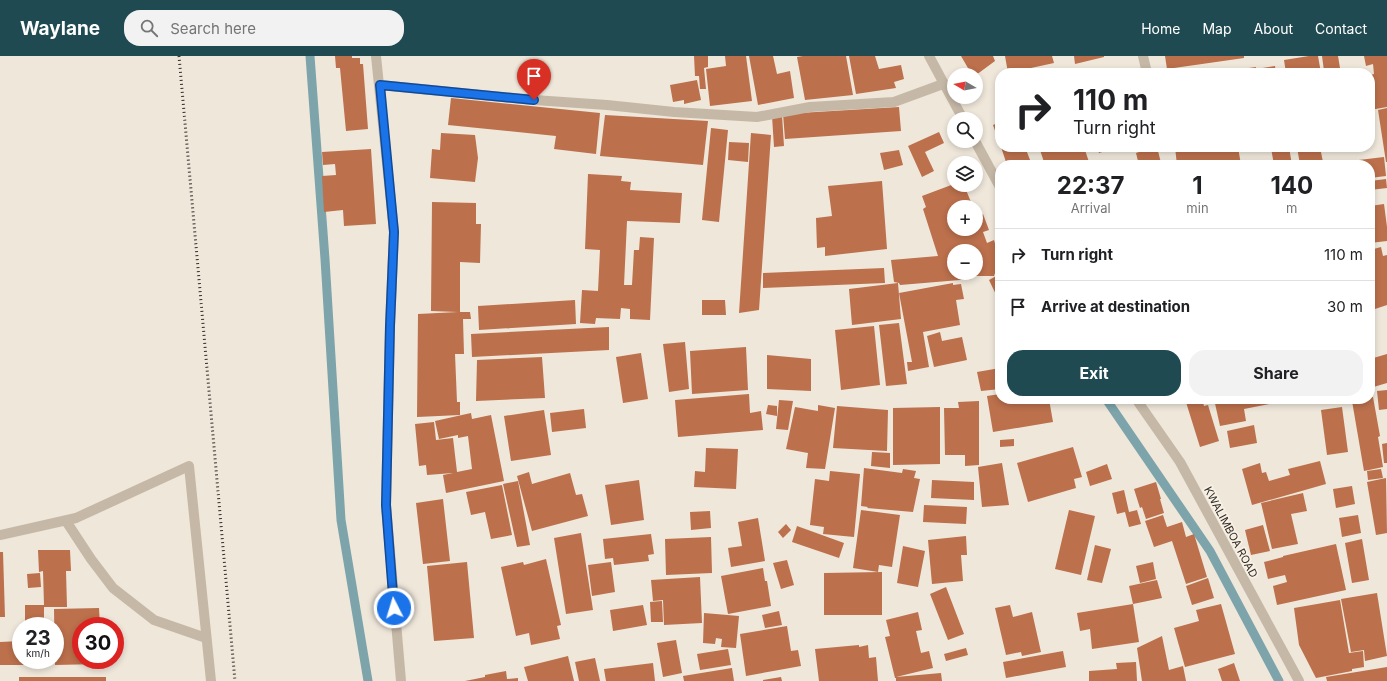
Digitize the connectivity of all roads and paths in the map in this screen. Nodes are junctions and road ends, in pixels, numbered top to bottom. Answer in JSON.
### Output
{"nodes":[{"id":1,"x":376,"y":56,"type":"edge"},
{"id":2,"x":928,"y":56,"type":"edge"},
{"id":3,"x":1143,"y":56,"type":"edge"},
{"id":4,"x":1146,"y":68,"type":"edge"},
{"id":5,"x":943,"y":84,"type":"junction"},
{"id":6,"x":380,"y":85,"type":"junction"},
{"id":7,"x":958,"y":112,"type":"edge"},
{"id":8,"x":979,"y":148,"type":"edge"},
{"id":9,"x":995,"y":178,"type":"edge"},
{"id":10,"x":1139,"y":404,"type":"edge"},
{"id":11,"x":66,"y":521,"type":"junction"},
{"id":12,"x":0,"y":535,"type":"edge"},
{"id":13,"x":206,"y":638,"type":"junction"},
{"id":14,"x":211,"y":681,"type":"edge"},
{"id":15,"x":401,"y":681,"type":"edge"},
{"id":16,"x":1299,"y":681,"type":"edge"}],
"edges":[{"from":1,"to":6,"type":"street"},
{"from":2,"to":5,"type":"street"},
{"from":3,"to":4,"type":"street"},
{"from":5,"to":6,"type":"street"},
{"from":5,"to":7,"type":"street"},
{"from":6,"to":15,"type":"street"},
{"from":8,"to":9,"type":"street"},
{"from":10,"to":16,"type":"street","name":"KWALIMBOA ROAD"},
{"from":11,"to":12,"type":"street"},
{"from":11,"to":13,"type":"street"},
{"from":11,"to":13,"type":"street"},
{"from":13,"to":14,"type":"street"}]}
